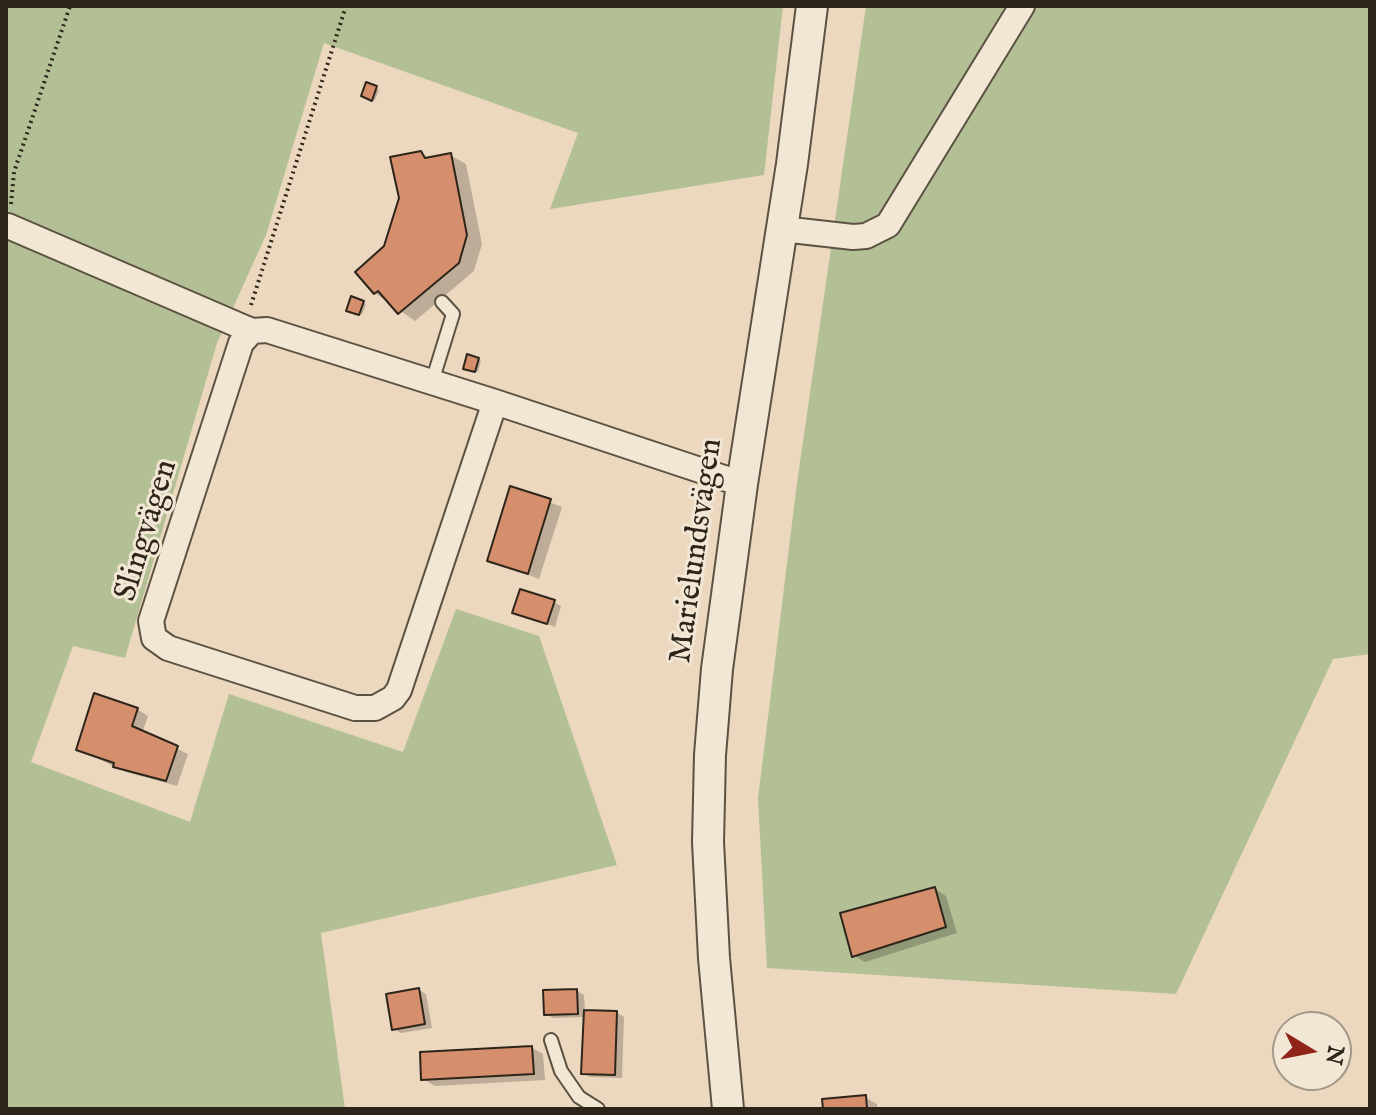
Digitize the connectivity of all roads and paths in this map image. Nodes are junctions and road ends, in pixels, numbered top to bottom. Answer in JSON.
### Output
{"nodes":[{"id":1,"x":70,"y":6,"type":"edge"},
{"id":2,"x":346,"y":6,"type":"edge"},
{"id":3,"x":812,"y":6,"type":"edge"},
{"id":4,"x":1022,"y":6,"type":"edge"},
{"id":5,"x":8,"y":226,"type":"joint"},
{"id":6,"x":782,"y":229,"type":"junction"},
{"id":7,"x":442,"y":302,"type":"dead end"},
{"id":8,"x":252,"y":331,"type":"junction"},
{"id":9,"x":432,"y":382,"type":"junction"},
{"id":10,"x":495,"y":402,"type":"junction"},
{"id":11,"x":742,"y":484,"type":"junction"},
{"id":12,"x":551,"y":1040,"type":"dead end"},
{"id":13,"x":598,"y":1109,"type":"edge"},
{"id":14,"x":728,"y":1109,"type":"edge"}],
"edges":[{"from":1,"to":5,"type":"path"},
{"from":2,"to":8,"type":"path"},
{"from":3,"to":6,"type":"street","name":"Marielundsvägen"},
{"from":4,"to":6,"type":"street"},
{"from":5,"to":8,"type":"street"},
{"from":6,"to":11,"type":"street","name":"Marielundsvägen"},
{"from":7,"to":9,"type":"lane"},
{"from":8,"to":9,"type":"street"},
{"from":8,"to":10,"type":"street","name":"Slingvägen"},
{"from":9,"to":10,"type":"street"},
{"from":10,"to":11,"type":"street"},
{"from":11,"to":14,"type":"street","name":"Marielundsvägen"},
{"from":12,"to":13,"type":"lane"}]}
